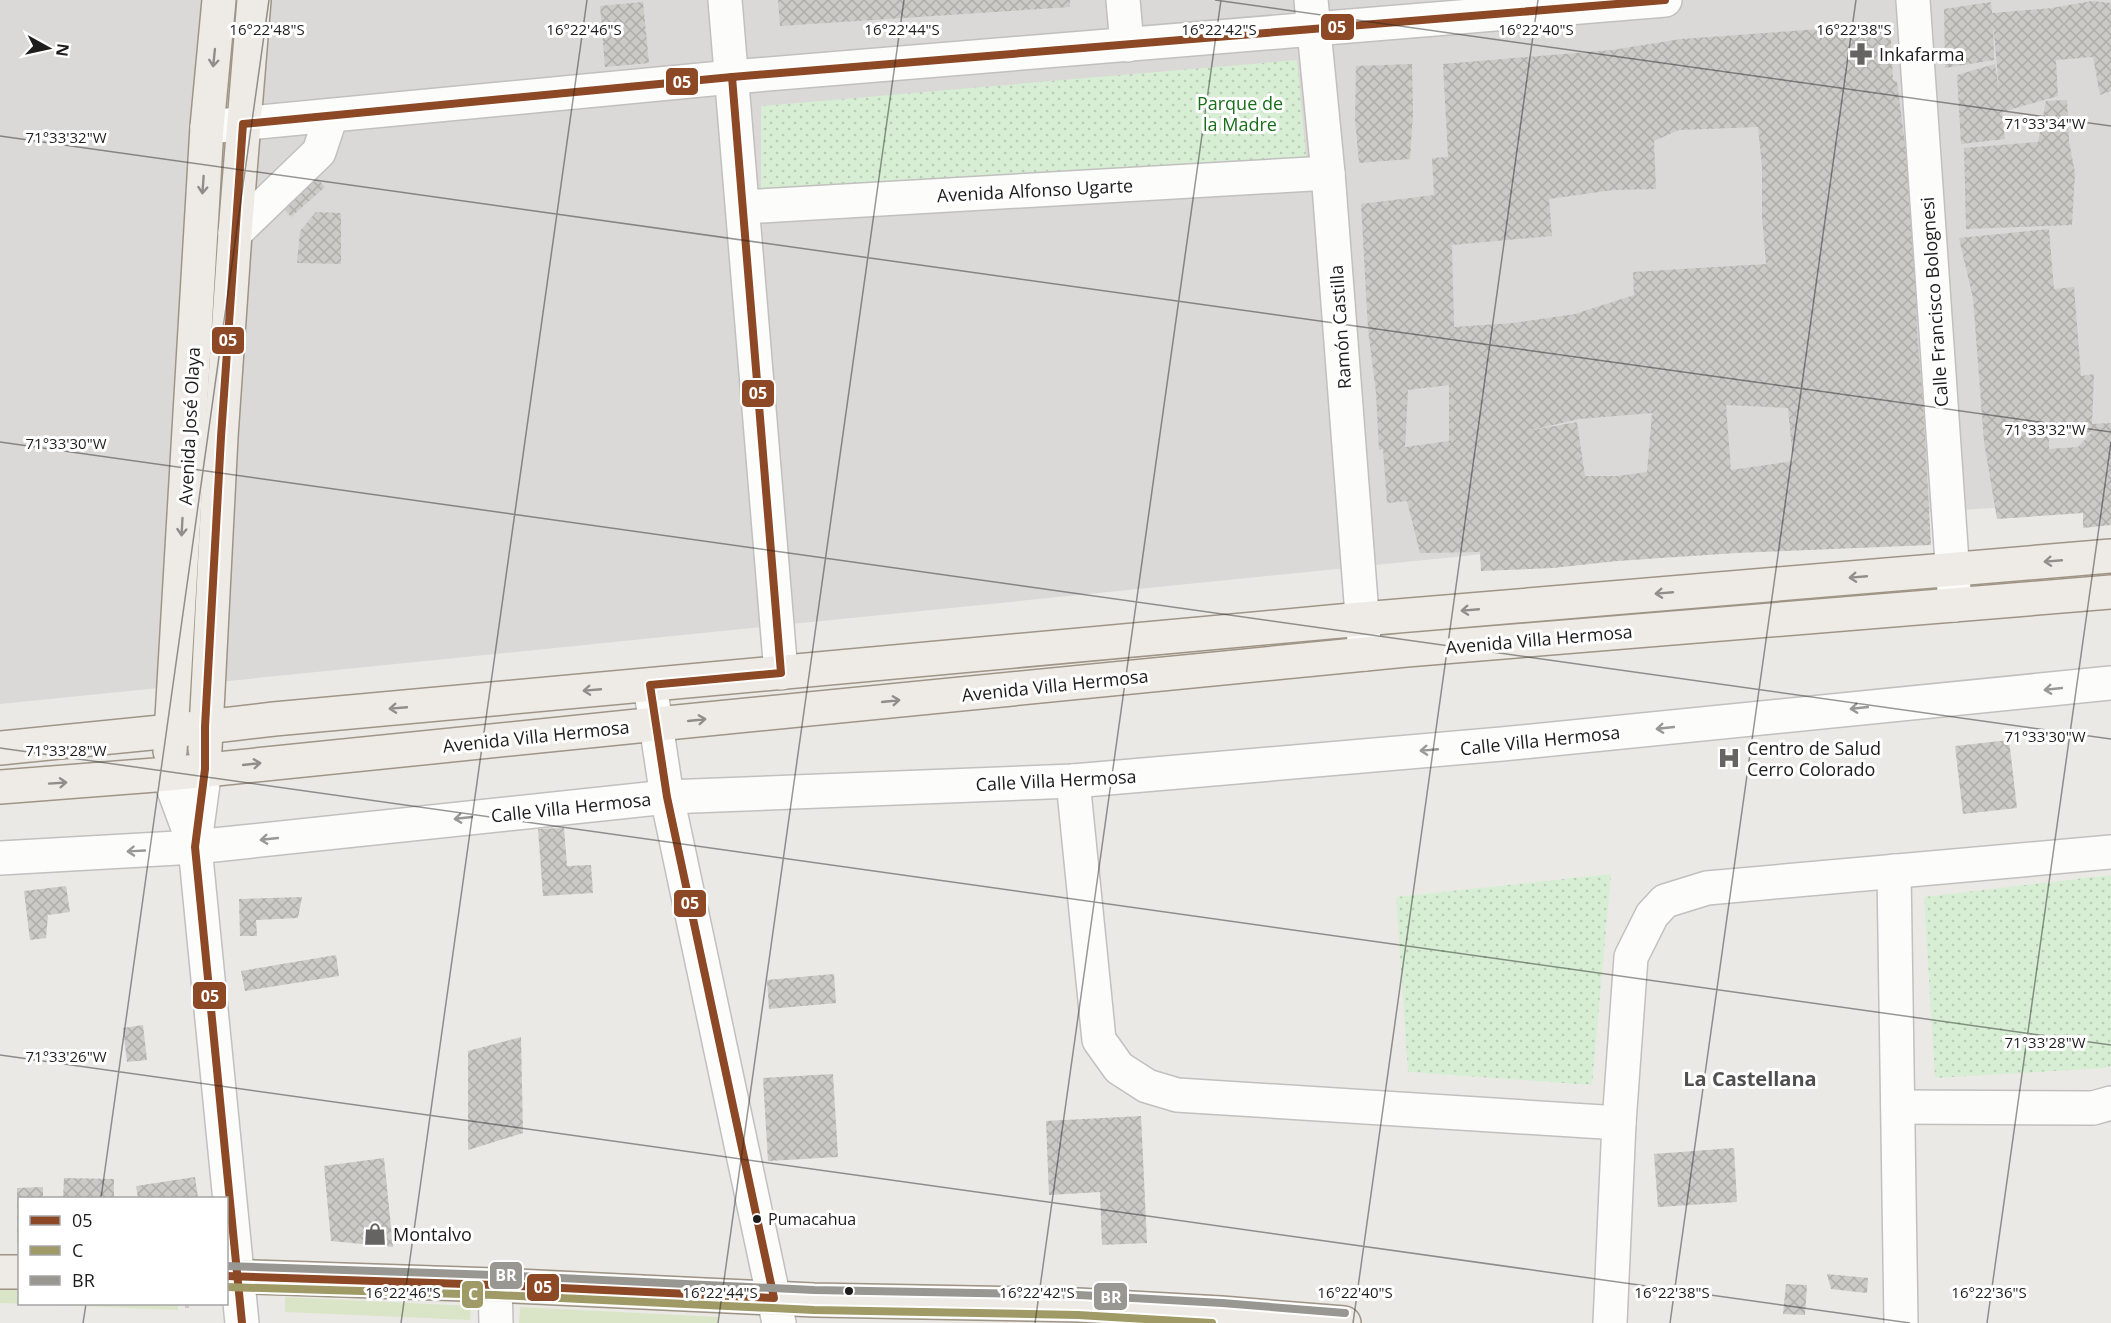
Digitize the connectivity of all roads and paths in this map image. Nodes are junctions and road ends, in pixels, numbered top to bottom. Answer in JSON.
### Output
{"nodes":[{"id":1,"x":219,"y":0,"type":"edge"},
{"id":2,"x":254,"y":0,"type":"edge"},
{"id":3,"x":725,"y":0,"type":"edge"},
{"id":4,"x":1123,"y":0,"type":"edge"},
{"id":5,"x":1665,"y":0,"type":"edge"},
{"id":6,"x":1912,"y":0,"type":"edge"},
{"id":7,"x":1312,"y":14,"type":"edge"},
{"id":8,"x":1127,"y":45,"type":"junction"},
{"id":9,"x":732,"y":77,"type":"junction"},
{"id":10,"x":331,"y":116,"type":"junction"},
{"id":11,"x":243,"y":124,"type":"junction"},
{"id":12,"x":207,"y":127,"type":"junction"},
{"id":13,"x":1328,"y":173,"type":"junction"},
{"id":14,"x":743,"y":207,"type":"junction"},
{"id":15,"x":235,"y":233,"type":"junction"},
{"id":16,"x":198,"y":268,"type":"junction"},
{"id":17,"x":233,"y":271,"type":"junction"},
{"id":18,"x":188,"y":436,"type":"junction"},
{"id":19,"x":222,"y":437,"type":"junction"},
{"id":20,"x":2111,"y":556,"type":"edge"},
{"id":21,"x":1952,"y":569,"type":"junction"},
{"id":22,"x":2111,"y":592,"type":"edge"},
{"id":23,"x":1955,"y":605,"type":"junction"},
{"id":24,"x":178,"y":608,"type":"junction"},
{"id":25,"x":213,"y":611,"type":"junction"},
{"id":26,"x":1362,"y":619,"type":"junction"},
{"id":27,"x":1365,"y":654,"type":"junction"},
{"id":28,"x":781,"y":673,"type":"junction"},
{"id":29,"x":2111,"y":683,"type":"edge"},
{"id":30,"x":650,"y":685,"type":"junction"},
{"id":31,"x":657,"y":723,"type":"junction"},
{"id":32,"x":205,"y":727,"type":"junction"},
{"id":33,"x":171,"y":731,"type":"junction"},
{"id":34,"x":0,"y":748,"type":"edge"},
{"id":35,"x":205,"y":769,"type":"junction"},
{"id":36,"x":168,"y":774,"type":"junction"},
{"id":37,"x":1073,"y":782,"type":"junction"},
{"id":38,"x":0,"y":787,"type":"edge"},
{"id":39,"x":667,"y":797,"type":"junction"},
{"id":40,"x":195,"y":847,"type":"junction"},
{"id":41,"x":2111,"y":852,"type":"edge"},
{"id":42,"x":0,"y":858,"type":"edge"},
{"id":43,"x":1894,"y":871,"type":"junction"},
{"id":44,"x":2111,"y":1103,"type":"edge"},
{"id":45,"x":1898,"y":1107,"type":"junction"},
{"id":46,"x":1619,"y":1123,"type":"junction"},
{"id":47,"x":225,"y":1197,"type":"edge"},
{"id":48,"x":228,"y":1230,"type":"edge"},
{"id":49,"x":0,"y":1272,"type":"edge"},
{"id":50,"x":18,"y":1272,"type":"edge"},
{"id":51,"x":232,"y":1276,"type":"edge"},
{"id":52,"x":495,"y":1285,"type":"junction"},
{"id":53,"x":777,"y":1310,"type":"edge"},
{"id":54,"x":242,"y":1323,"type":"edge"},
{"id":55,"x":496,"y":1323,"type":"edge"},
{"id":56,"x":1344,"y":1323,"type":"edge"},
{"id":57,"x":1610,"y":1323,"type":"edge"},
{"id":58,"x":1901,"y":1323,"type":"edge"}],
"edges":[{"from":1,"to":12,"type":"main road","name":"Avenida José Olaya","one_way":true},
{"from":2,"to":11,"type":"main road","name":"Avenida José Olaya"},
{"from":3,"to":9,"type":"street"},
{"from":4,"to":8,"type":"street"},
{"from":5,"to":7,"type":"street"},
{"from":6,"to":21,"type":"street","name":"Calle Francisco Bolognesi"},
{"from":7,"to":8,"type":"street"},
{"from":7,"to":13,"type":"street","name":"Ramón Castilla"},
{"from":8,"to":9,"type":"street"},
{"from":9,"to":10,"type":"street"},
{"from":9,"to":14,"type":"street"},
{"from":10,"to":11,"type":"street"},
{"from":10,"to":15,"type":"street"},
{"from":11,"to":12,"type":"street"},
{"from":11,"to":15,"type":"main road","name":"Avenida José Olaya"},
{"from":12,"to":16,"type":"main road","name":"Avenida José Olaya","one_way":true},
{"from":13,"to":14,"type":"street","name":"Avenida Alfonso Ugarte"},
{"from":13,"to":26,"type":"street","name":"Ramón Castilla"},
{"from":14,"to":28,"type":"street"},
{"from":15,"to":17,"type":"main road","name":"Avenida José Olaya"},
{"from":16,"to":17,"type":"main road"},
{"from":16,"to":18,"type":"main road","name":"Avenida José Olaya"},
{"from":17,"to":19,"type":"main road","name":"Avenida José Olaya"},
{"from":18,"to":19,"type":"main road"},
{"from":18,"to":24,"type":"main road","name":"Avenida José Olaya","one_way":true},
{"from":19,"to":25,"type":"main road","name":"Avenida José Olaya"},
{"from":20,"to":21,"type":"main road","name":"Avenida Villa Hermosa","one_way":true},
{"from":21,"to":23,"type":"street","name":"Calle Francisco Bolognesi"},
{"from":21,"to":26,"type":"main road","name":"Avenida Villa Hermosa","one_way":true},
{"from":22,"to":23,"type":"main road","name":"Avenida Villa Hermosa"},
{"from":23,"to":27,"type":"main road","name":"Avenida Villa Hermosa"},
{"from":24,"to":25,"type":"main road"},
{"from":24,"to":33,"type":"main road","name":"Avenida José Olaya"},
{"from":25,"to":32,"type":"main road","name":"Avenida José Olaya"},
{"from":26,"to":27,"type":"street","name":"Ramón Castilla"},
{"from":26,"to":28,"type":"main road","name":"Avenida Villa Hermosa"},
{"from":31,"to":27,"type":"main road","name":"Avenida Villa Hermosa","one_way":true},
{"from":28,"to":30,"type":"main road","name":"Avenida Villa Hermosa"},
{"from":29,"to":37,"type":"street","name":"Calle Villa Hermosa","one_way":true},
{"from":30,"to":31,"type":"street"},
{"from":30,"to":32,"type":"main road","name":"Avenida Villa Hermosa","one_way":true},
{"from":35,"to":31,"type":"main road","name":"Avenida Villa Hermosa","one_way":true},
{"from":31,"to":39,"type":"street"},
{"from":32,"to":33,"type":"main road","name":"Avenida Villa Hermosa"},
{"from":32,"to":35,"type":"main road","name":"Avenida José Olaya"},
{"from":33,"to":34,"type":"main road","name":"Avenida Villa Hermosa"},
{"from":33,"to":36,"type":"main road","name":"Avenida José Olaya"},
{"from":35,"to":36,"type":"main road","name":"Avenida Villa Hermosa"},
{"from":35,"to":40,"type":"street","name":"Avenida José Olaya"},
{"from":38,"to":36,"type":"main road","name":"Avenida Villa Hermosa","one_way":true},
{"from":36,"to":40,"type":"street","name":"Avenida José Olaya"},
{"from":37,"to":39,"type":"street","name":"Calle Villa Hermosa"},
{"from":37,"to":46,"type":"street"},
{"from":39,"to":40,"type":"street","name":"Calle Villa Hermosa","one_way":true},
{"from":39,"to":53,"type":"street"},
{"from":40,"to":42,"type":"street","name":"Calle Villa Hermosa","one_way":true},
{"from":40,"to":47,"type":"street","name":"Avenida José Olaya"},
{"from":41,"to":43,"type":"street"},
{"from":43,"to":45,"type":"street"},
{"from":43,"to":46,"type":"street"},
{"from":44,"to":45,"type":"street"},
{"from":45,"to":58,"type":"street"},
{"from":46,"to":57,"type":"street"},
{"from":48,"to":51,"type":"street","name":"Avenida José Olaya"},
{"from":49,"to":50,"type":"main road"},
{"from":51,"to":52,"type":"main road"},
{"from":51,"to":54,"type":"street","name":"Avenida José Olaya"},
{"from":52,"to":53,"type":"main road"},
{"from":52,"to":55,"type":"street"},
{"from":53,"to":56,"type":"main road"}]}
